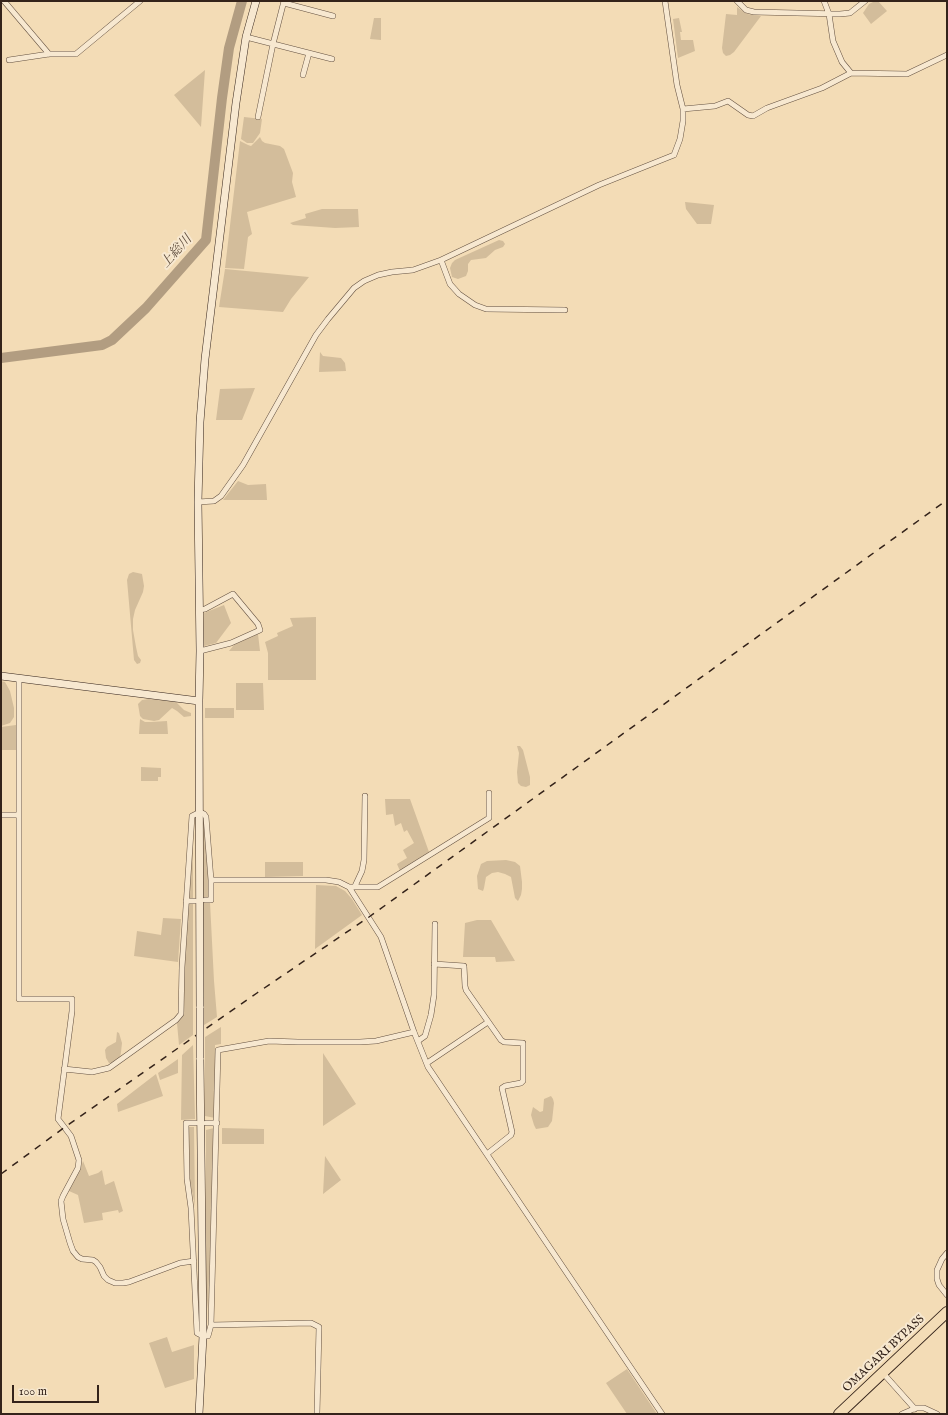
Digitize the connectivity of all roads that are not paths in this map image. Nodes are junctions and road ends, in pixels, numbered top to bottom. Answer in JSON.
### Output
{"nodes":[{"id":1,"x":4,"y":1,"type":"edge"},
{"id":2,"x":140,"y":1,"type":"edge"},
{"id":3,"x":256,"y":1,"type":"edge"},
{"id":4,"x":665,"y":1,"type":"edge"},
{"id":5,"x":737,"y":1,"type":"edge"},
{"id":6,"x":824,"y":1,"type":"edge"},
{"id":7,"x":864,"y":1,"type":"edge"},
{"id":8,"x":284,"y":2,"type":"edge"},
{"id":9,"x":829,"y":14,"type":"junction"},
{"id":10,"x":333,"y":16,"type":"dead end"},
{"id":11,"x":246,"y":37,"type":"junction"},
{"id":12,"x":273,"y":44,"type":"junction"},
{"id":13,"x":309,"y":53,"type":"junction"},
{"id":14,"x":49,"y":54,"type":"junction"},
{"id":15,"x":947,"y":55,"type":"edge"},
{"id":16,"x":332,"y":59,"type":"dead end"},
{"id":17,"x":9,"y":60,"type":"dead end"},
{"id":18,"x":850,"y":73,"type":"junction"},
{"id":19,"x":303,"y":75,"type":"dead end"},
{"id":20,"x":683,"y":109,"type":"junction"},
{"id":21,"x":258,"y":117,"type":"dead end"},
{"id":22,"x":441,"y":260,"type":"junction"},
{"id":23,"x":566,"y":310,"type":"dead end"},
{"id":24,"x":198,"y":502,"type":"junction"},
{"id":25,"x":199,"y":610,"type":"junction"},
{"id":26,"x":200,"y":651,"type":"junction"},
{"id":27,"x":1,"y":676,"type":"edge"},
{"id":28,"x":19,"y":678,"type":"junction"},
{"id":29,"x":199,"y":701,"type":"junction"},
{"id":30,"x":489,"y":793,"type":"dead end"},
{"id":31,"x":365,"y":796,"type":"dead end"},
{"id":32,"x":200,"y":812,"type":"junction"},
{"id":33,"x":1,"y":815,"type":"edge"},
{"id":34,"x":19,"y":815,"type":"junction"},
{"id":35,"x":211,"y":880,"type":"junction"},
{"id":36,"x":352,"y":886,"type":"junction"},
{"id":37,"x":195,"y":900,"type":"dead end"},
{"id":38,"x":205,"y":900,"type":"dead end"},
{"id":39,"x":186,"y":901,"type":"junction"},
{"id":40,"x":435,"y":924,"type":"dead end"},
{"id":41,"x":434,"y":964,"type":"junction"},
{"id":42,"x":488,"y":1022,"type":"junction"},
{"id":43,"x":414,"y":1032,"type":"junction"},
{"id":44,"x":418,"y":1041,"type":"junction"},
{"id":45,"x":427,"y":1063,"type":"junction"},
{"id":46,"x":64,"y":1069,"type":"junction"},
{"id":47,"x":196,"y":1123,"type":"dead end"},
{"id":48,"x":206,"y":1123,"type":"dead end"},
{"id":49,"x":217,"y":1123,"type":"junction"},
{"id":50,"x":486,"y":1154,"type":"junction"},
{"id":51,"x":947,"y":1253,"type":"edge"},
{"id":52,"x":194,"y":1261,"type":"junction"},
{"id":53,"x":947,"y":1295,"type":"edge"},
{"id":54,"x":947,"y":1312,"type":"edge"},
{"id":55,"x":211,"y":1325,"type":"junction"},
{"id":56,"x":203,"y":1336,"type":"junction"},
{"id":57,"x":882,"y":1372,"type":"junction"},
{"id":58,"x":914,"y":1409,"type":"junction"},
{"id":59,"x":199,"y":1414,"type":"edge"},
{"id":60,"x":317,"y":1414,"type":"edge"},
{"id":61,"x":662,"y":1414,"type":"edge"},
{"id":62,"x":838,"y":1414,"type":"edge"},
{"id":63,"x":902,"y":1414,"type":"edge"},
{"id":64,"x":937,"y":1414,"type":"edge"}],
"edges":[{"from":1,"to":14,"type":"street"},
{"from":2,"to":14,"type":"street"},
{"from":3,"to":11,"type":"street"},
{"from":4,"to":20,"type":"street"},
{"from":5,"to":9,"type":"street"},
{"from":6,"to":9,"type":"street"},
{"from":7,"to":9,"type":"street"},
{"from":8,"to":10,"type":"street"},
{"from":8,"to":12,"type":"street"},
{"from":9,"to":18,"type":"street"},
{"from":11,"to":12,"type":"street"},
{"from":11,"to":24,"type":"street"},
{"from":12,"to":13,"type":"street"},
{"from":12,"to":21,"type":"street"},
{"from":13,"to":16,"type":"street"},
{"from":13,"to":19,"type":"street"},
{"from":14,"to":17,"type":"street"},
{"from":15,"to":18,"type":"street"},
{"from":18,"to":20,"type":"street"},
{"from":20,"to":22,"type":"street"},
{"from":22,"to":23,"type":"street"},
{"from":22,"to":24,"type":"street"},
{"from":24,"to":25,"type":"street"},
{"from":25,"to":26,"type":"street"},
{"from":25,"to":26,"type":"street"},
{"from":26,"to":29,"type":"street"},
{"from":27,"to":28,"type":"street"},
{"from":28,"to":29,"type":"street"},
{"from":28,"to":34,"type":"street"},
{"from":29,"to":32,"type":"street"},
{"from":30,"to":36,"type":"street"},
{"from":31,"to":36,"type":"street"},
{"from":32,"to":35,"type":"street"},
{"from":32,"to":39,"type":"street"},
{"from":32,"to":56,"type":"street","bridge":true},
{"from":33,"to":34,"type":"street"},
{"from":34,"to":46,"type":"street"},
{"from":35,"to":36,"type":"street"},
{"from":35,"to":38,"type":"street"},
{"from":36,"to":43,"type":"street"},
{"from":37,"to":39,"type":"street"},
{"from":39,"to":46,"type":"street"},
{"from":40,"to":41,"type":"street"},
{"from":41,"to":42,"type":"street"},
{"from":41,"to":44,"type":"street"},
{"from":42,"to":45,"type":"street"},
{"from":42,"to":50,"type":"street"},
{"from":43,"to":44,"type":"street"},
{"from":43,"to":49,"type":"street"},
{"from":44,"to":45,"type":"street"},
{"from":45,"to":50,"type":"street"},
{"from":46,"to":52,"type":"street"},
{"from":47,"to":52,"type":"street"},
{"from":48,"to":49,"type":"street"},
{"from":49,"to":55,"type":"street"},
{"from":50,"to":61,"type":"street"},
{"from":51,"to":53,"type":"street"},
{"from":52,"to":56,"type":"street"},
{"from":54,"to":57,"type":"highway","name":"OMAGARI BYPASS"},
{"from":55,"to":56,"type":"street"},
{"from":55,"to":60,"type":"street"},
{"from":56,"to":59,"type":"street"},
{"from":57,"to":58,"type":"street"},
{"from":57,"to":62,"type":"highway","name":"OMAGARI BYPASS"},
{"from":58,"to":63,"type":"street"},
{"from":58,"to":64,"type":"street"}]}
